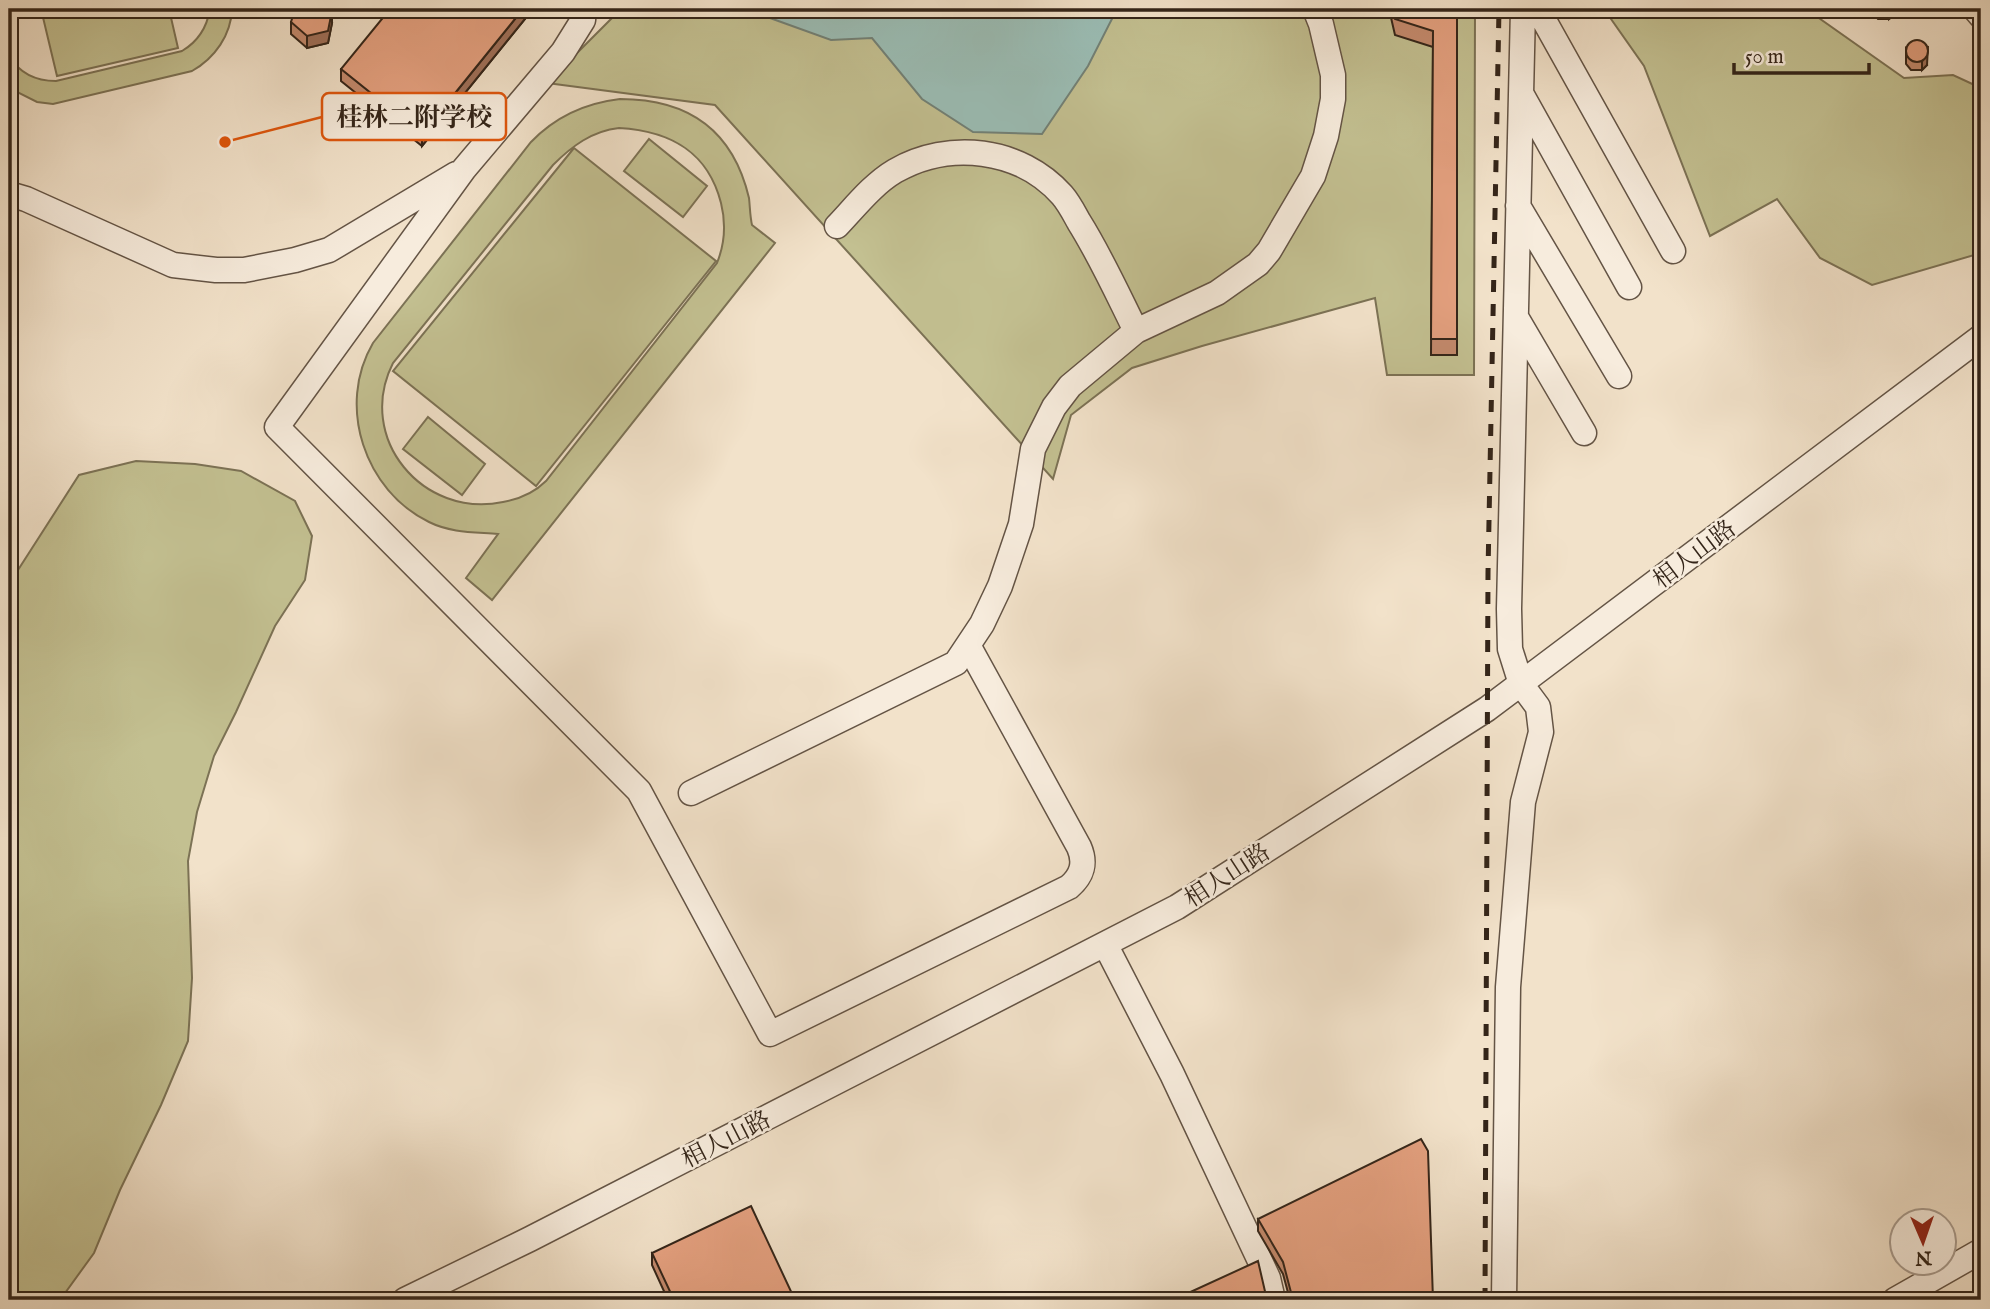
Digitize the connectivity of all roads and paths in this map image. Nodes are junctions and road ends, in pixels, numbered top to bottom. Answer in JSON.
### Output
{"nodes":[{"id":1,"x":584,"y":9,"type":"edge"},
{"id":2,"x":1315,"y":9,"type":"edge"},
{"id":3,"x":1523,"y":9,"type":"edge"},
{"id":4,"x":1530,"y":9,"type":"edge"},
{"id":5,"x":1975,"y":9,"type":"edge"},
{"id":6,"x":1981,"y":16,"type":"edge"},
{"id":7,"x":1521,"y":93,"type":"junction"},
{"id":8,"x":464,"y":169,"type":"junction"},
{"id":9,"x":17,"y":196,"type":"edge"},
{"id":10,"x":1518,"y":206,"type":"junction"},
{"id":11,"x":837,"y":226,"type":"dead end"},
{"id":12,"x":1673,"y":251,"type":"dead end"},
{"id":13,"x":1629,"y":287,"type":"dead end"},
{"id":14,"x":1516,"y":317,"type":"junction"},
{"id":15,"x":1136,"y":331,"type":"junction"},
{"id":16,"x":1981,"y":337,"type":"edge"},
{"id":17,"x":1619,"y":376,"type":"dead end"},
{"id":18,"x":1584,"y":433,"type":"dead end"},
{"id":19,"x":968,"y":645,"type":"junction"},
{"id":20,"x":1521,"y":684,"type":"junction"},
{"id":21,"x":691,"y":793,"type":"dead end"},
{"id":22,"x":1105,"y":944,"type":"junction"},
{"id":23,"x":1981,"y":1251,"type":"edge"},
{"id":24,"x":1928,"y":1292,"type":"edge"},
{"id":25,"x":404,"y":1300,"type":"edge"},
{"id":26,"x":1273,"y":1300,"type":"edge"},
{"id":27,"x":1504,"y":1300,"type":"edge"},
{"id":28,"x":1895,"y":1300,"type":"edge"}],
"edges":[{"from":1,"to":8,"type":"street"},
{"from":2,"to":15,"type":"street"},
{"from":3,"to":7,"type":"street"},
{"from":4,"to":12,"type":"street"},
{"from":5,"to":6,"type":"street"},
{"from":7,"to":10,"type":"street"},
{"from":7,"to":13,"type":"street"},
{"from":8,"to":9,"type":"street"},
{"from":8,"to":19,"type":"street"},
{"from":10,"to":14,"type":"street"},
{"from":10,"to":17,"type":"street"},
{"from":11,"to":15,"type":"street"},
{"from":14,"to":18,"type":"street"},
{"from":14,"to":20,"type":"street"},
{"from":15,"to":19,"type":"street"},
{"from":16,"to":20,"type":"street","name":"相人山路"},
{"from":19,"to":21,"type":"street"},
{"from":20,"to":22,"type":"street","name":"相人山路"},
{"from":20,"to":27,"type":"street"},
{"from":22,"to":25,"type":"street","name":"相人山路"},
{"from":22,"to":26,"type":"street"},
{"from":23,"to":24,"type":"street"},
{"from":24,"to":28,"type":"street"}]}
